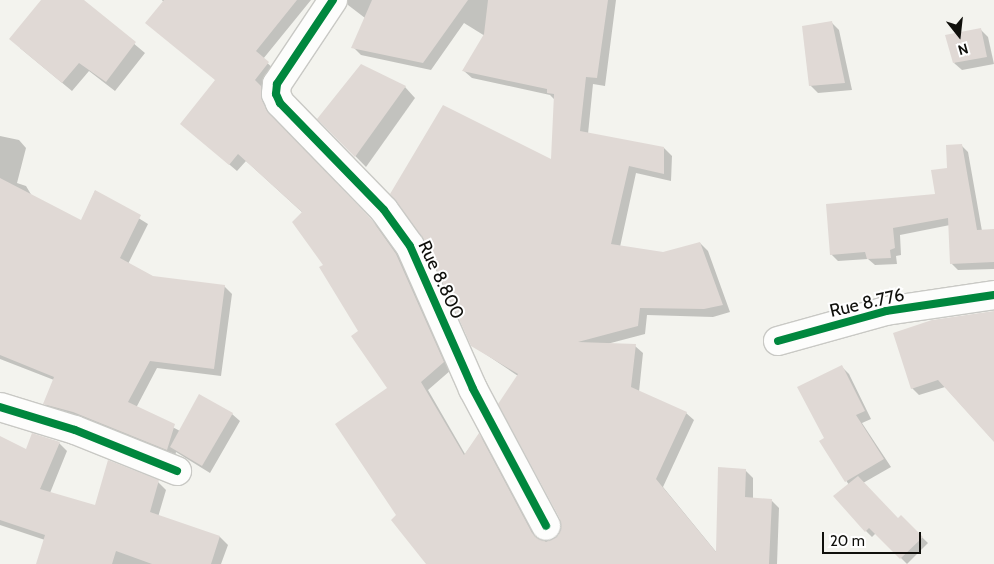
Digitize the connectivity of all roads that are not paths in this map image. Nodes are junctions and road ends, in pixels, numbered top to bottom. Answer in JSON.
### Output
{"nodes":[{"id":1,"x":333,"y":0,"type":"edge"},
{"id":2,"x":994,"y":295,"type":"edge"},
{"id":3,"x":778,"y":341,"type":"dead end"},
{"id":4,"x":0,"y":407,"type":"edge"},
{"id":5,"x":177,"y":471,"type":"dead end"},
{"id":6,"x":546,"y":526,"type":"dead end"}],
"edges":[{"from":1,"to":6,"type":"street","name":"Rue 8.800"},
{"from":2,"to":3,"type":"street","name":"Rue 8.776"},
{"from":4,"to":5,"type":"street"}]}
